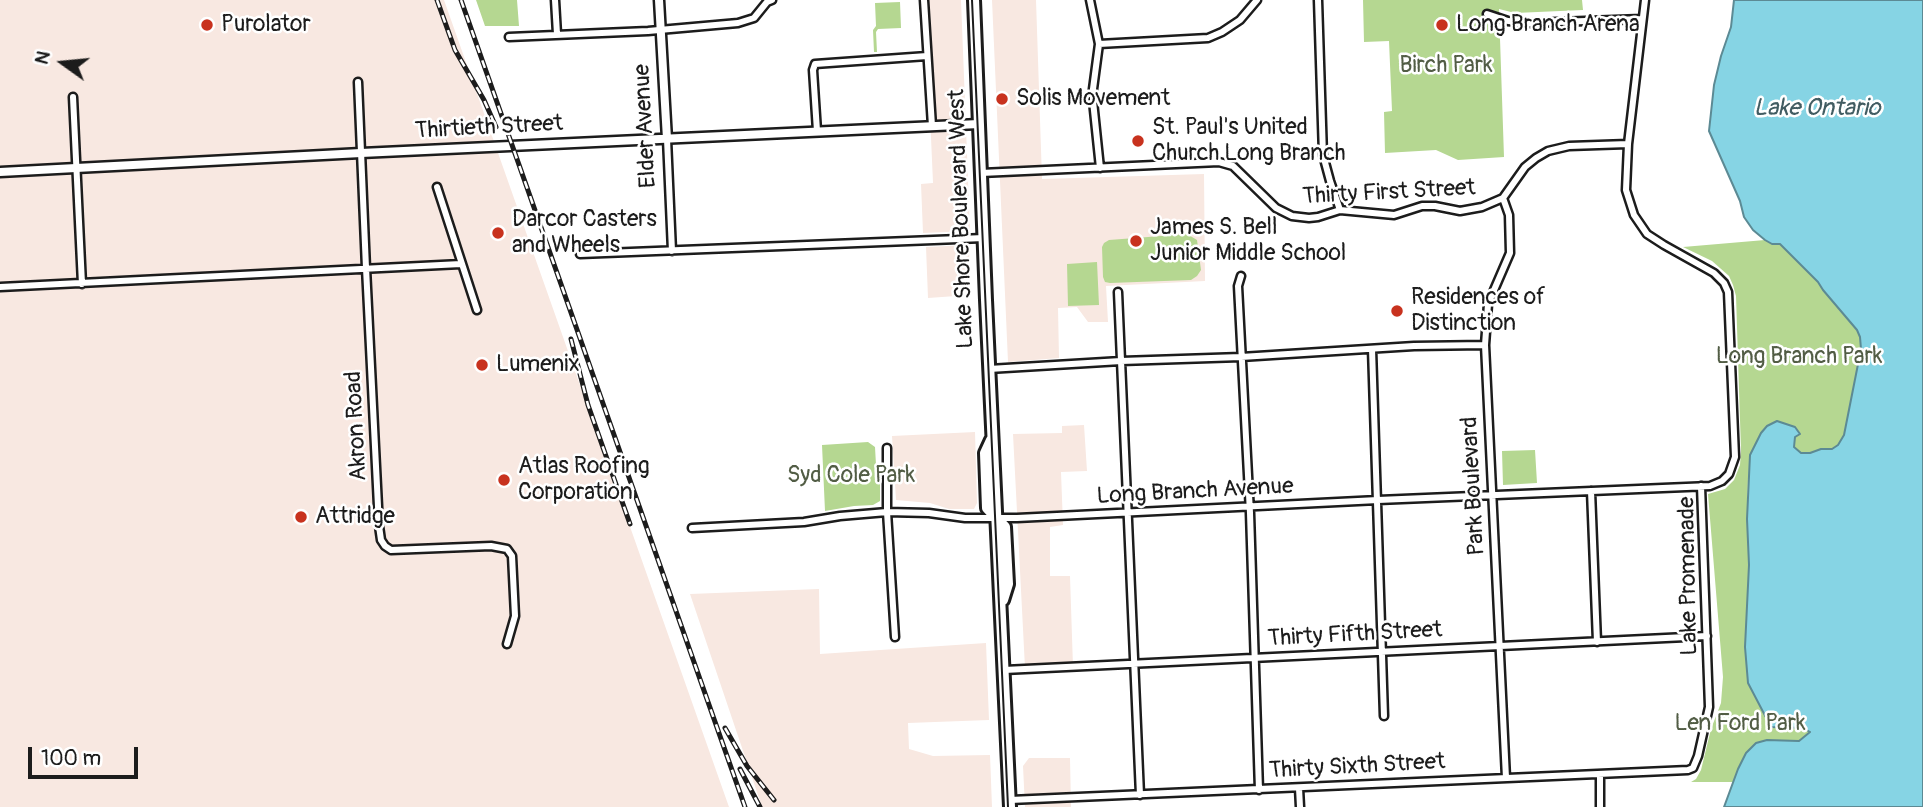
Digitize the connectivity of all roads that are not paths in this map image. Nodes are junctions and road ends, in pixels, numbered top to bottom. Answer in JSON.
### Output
{"nodes":[{"id":1,"x":555,"y":0,"type":"edge"},
{"id":2,"x":659,"y":0,"type":"edge"},
{"id":3,"x":924,"y":0,"type":"edge"},
{"id":4,"x":974,"y":0,"type":"edge"},
{"id":5,"x":1090,"y":0,"type":"edge"},
{"id":6,"x":1257,"y":0,"type":"edge"},
{"id":7,"x":1318,"y":0,"type":"edge"},
{"id":8,"x":1645,"y":0,"type":"edge"},
{"id":9,"x":769,"y":1,"type":"edge"},
{"id":10,"x":1487,"y":14,"type":"dead end"},
{"id":11,"x":1642,"y":19,"type":"junction"},
{"id":12,"x":660,"y":30,"type":"junction"},
{"id":13,"x":557,"y":34,"type":"junction"},
{"id":14,"x":509,"y":37,"type":"dead end"},
{"id":15,"x":1099,"y":44,"type":"junction"},
{"id":16,"x":927,"y":56,"type":"junction"},
{"id":17,"x":358,"y":82,"type":"dead end"},
{"id":18,"x":73,"y":97,"type":"dead end"},
{"id":19,"x":979,"y":124,"type":"junction"},
{"id":20,"x":932,"y":127,"type":"junction"},
{"id":21,"x":817,"y":131,"type":"junction"},
{"id":22,"x":667,"y":139,"type":"junction"},
{"id":23,"x":1628,"y":144,"type":"junction"},
{"id":24,"x":361,"y":153,"type":"junction"},
{"id":25,"x":1100,"y":168,"type":"junction"},
{"id":26,"x":77,"y":169,"type":"junction"},
{"id":27,"x":0,"y":172,"type":"edge"},
{"id":28,"x":981,"y":173,"type":"junction"},
{"id":29,"x":437,"y":187,"type":"dead end"},
{"id":30,"x":1503,"y":198,"type":"junction"},
{"id":31,"x":1340,"y":210,"type":"junction"},
{"id":32,"x":984,"y":238,"type":"junction"},
{"id":33,"x":672,"y":251,"type":"junction"},
{"id":34,"x":580,"y":254,"type":"dead end"},
{"id":35,"x":461,"y":264,"type":"junction"},
{"id":36,"x":366,"y":268,"type":"junction"},
{"id":37,"x":1241,"y":276,"type":"dead end"},
{"id":38,"x":82,"y":284,"type":"junction"},
{"id":39,"x":0,"y":287,"type":"edge"},
{"id":40,"x":1118,"y":292,"type":"dead end"},
{"id":41,"x":477,"y":310,"type":"dead end"},
{"id":42,"x":1485,"y":345,"type":"junction"},
{"id":43,"x":1372,"y":348,"type":"junction"},
{"id":44,"x":1241,"y":357,"type":"junction"},
{"id":45,"x":1121,"y":361,"type":"junction"},
{"id":46,"x":989,"y":369,"type":"junction"},
{"id":47,"x":887,"y":448,"type":"dead end"},
{"id":48,"x":1702,"y":486,"type":"junction"},
{"id":49,"x":1591,"y":491,"type":"junction"},
{"id":50,"x":1492,"y":496,"type":"junction"},
{"id":51,"x":1378,"y":500,"type":"junction"},
{"id":52,"x":1250,"y":507,"type":"junction"},
{"id":53,"x":887,"y":512,"type":"junction"},
{"id":54,"x":1129,"y":512,"type":"junction"},
{"id":55,"x":997,"y":519,"type":"junction"},
{"id":56,"x":692,"y":528,"type":"dead end"},
{"id":57,"x":1707,"y":636,"type":"junction"},
{"id":58,"x":895,"y":637,"type":"dead end"},
{"id":59,"x":1597,"y":642,"type":"junction"},
{"id":60,"x":507,"y":644,"type":"dead end"},
{"id":61,"x":1501,"y":645,"type":"junction"},
{"id":62,"x":1381,"y":651,"type":"junction"},
{"id":63,"x":1255,"y":657,"type":"junction"},
{"id":64,"x":1133,"y":663,"type":"junction"},
{"id":65,"x":1004,"y":670,"type":"junction"},
{"id":66,"x":1384,"y":716,"type":"dead end"},
{"id":67,"x":1698,"y":756,"type":"joint"},
{"id":68,"x":1600,"y":774,"type":"junction"},
{"id":69,"x":1506,"y":778,"type":"junction"},
{"id":70,"x":1299,"y":788,"type":"junction"},
{"id":71,"x":1259,"y":790,"type":"junction"},
{"id":72,"x":1140,"y":795,"type":"junction"},
{"id":73,"x":1008,"y":801,"type":"edge"},
{"id":74,"x":1300,"y":807,"type":"edge"},
{"id":75,"x":1600,"y":807,"type":"edge"}],
"edges":[{"from":1,"to":13,"type":"street"},
{"from":2,"to":12,"type":"street","name":"Elder Avenue"},
{"from":3,"to":16,"type":"street"},
{"from":4,"to":19,"type":"main road","name":"Lake Shore Boulevard West"},
{"from":5,"to":15,"type":"street"},
{"from":6,"to":15,"type":"street"},
{"from":7,"to":31,"type":"street"},
{"from":8,"to":11,"type":"street","name":"Lake Promenade"},
{"from":9,"to":12,"type":"street"},
{"from":10,"to":11,"type":"street"},
{"from":11,"to":23,"type":"street","name":"Lake Promenade"},
{"from":12,"to":13,"type":"street"},
{"from":12,"to":22,"type":"street","name":"Elder Avenue"},
{"from":13,"to":14,"type":"street"},
{"from":15,"to":25,"type":"street"},
{"from":16,"to":20,"type":"street"},
{"from":16,"to":21,"type":"street"},
{"from":17,"to":24,"type":"street","name":"Akron Road"},
{"from":18,"to":26,"type":"street"},
{"from":19,"to":20,"type":"street","name":"Thirtieth Street"},
{"from":19,"to":28,"type":"main road","name":"Lake Shore Boulevard West"},
{"from":20,"to":21,"type":"street","name":"Thirtieth Street"},
{"from":21,"to":22,"type":"street","name":"Thirtieth Street"},
{"from":22,"to":24,"type":"street","name":"Thirtieth Street"},
{"from":22,"to":33,"type":"street","name":"Elder Avenue"},
{"from":23,"to":30,"type":"street","name":"Thirty First Street"},
{"from":23,"to":48,"type":"street","name":"Lake Promenade"},
{"from":24,"to":26,"type":"street","name":"Thirtieth Street"},
{"from":24,"to":36,"type":"street","name":"Akron Road"},
{"from":25,"to":28,"type":"street","name":"Thirty First Street"},
{"from":25,"to":31,"type":"street","name":"Thirty First Street"},
{"from":26,"to":27,"type":"street","name":"Thirtieth Street"},
{"from":26,"to":38,"type":"street"},
{"from":28,"to":32,"type":"main road","name":"Lake Shore Boulevard West"},
{"from":29,"to":35,"type":"street"},
{"from":30,"to":31,"type":"street","name":"Thirty First Street"},
{"from":30,"to":42,"type":"street","name":"Park Boulevard"},
{"from":32,"to":33,"type":"street"},
{"from":32,"to":46,"type":"main road","name":"Lake Shore Boulevard West"},
{"from":33,"to":34,"type":"street"},
{"from":35,"to":36,"type":"street"},
{"from":35,"to":41,"type":"street"},
{"from":36,"to":38,"type":"street"},
{"from":36,"to":60,"type":"street","name":"Akron Road"},
{"from":37,"to":44,"type":"street"},
{"from":38,"to":39,"type":"street"},
{"from":40,"to":45,"type":"street"},
{"from":42,"to":43,"type":"street"},
{"from":42,"to":50,"type":"street","name":"Park Boulevard"},
{"from":43,"to":44,"type":"street"},
{"from":43,"to":51,"type":"street"},
{"from":44,"to":45,"type":"street"},
{"from":44,"to":52,"type":"street"},
{"from":45,"to":46,"type":"street"},
{"from":45,"to":54,"type":"street"},
{"from":46,"to":55,"type":"main road","name":"Lake Shore Boulevard West"},
{"from":47,"to":53,"type":"street"},
{"from":48,"to":49,"type":"street","name":"Long Branch Avenue"},
{"from":48,"to":57,"type":"street","name":"Lake Promenade"},
{"from":49,"to":50,"type":"street","name":"Long Branch Avenue"},
{"from":49,"to":59,"type":"street"},
{"from":50,"to":51,"type":"street","name":"Long Branch Avenue"},
{"from":50,"to":61,"type":"street","name":"Park Boulevard"},
{"from":51,"to":52,"type":"street","name":"Long Branch Avenue"},
{"from":51,"to":62,"type":"street"},
{"from":52,"to":54,"type":"street","name":"Long Branch Avenue"},
{"from":52,"to":63,"type":"street"},
{"from":53,"to":55,"type":"street","name":"Long Branch Avenue"},
{"from":53,"to":56,"type":"street","name":"Long Branch Avenue"},
{"from":53,"to":58,"type":"street"},
{"from":54,"to":55,"type":"street","name":"Long Branch Avenue"},
{"from":54,"to":64,"type":"street"},
{"from":55,"to":65,"type":"main road","name":"Lake Shore Boulevard West"},
{"from":57,"to":59,"type":"street","name":"Thirty Fifth Street"},
{"from":57,"to":67,"type":"street","name":"Lake Promenade"},
{"from":59,"to":61,"type":"street","name":"Thirty Fifth Street"},
{"from":61,"to":62,"type":"street","name":"Thirty Fifth Street"},
{"from":61,"to":69,"type":"street","name":"Park Boulevard"},
{"from":62,"to":63,"type":"street","name":"Thirty Fifth Street"},
{"from":62,"to":66,"type":"street"},
{"from":63,"to":64,"type":"street","name":"Thirty Fifth Street"},
{"from":63,"to":71,"type":"street"},
{"from":64,"to":65,"type":"street","name":"Thirty Fifth Street"},
{"from":64,"to":72,"type":"street"},
{"from":65,"to":73,"type":"main road","name":"Lake Shore Boulevard West"},
{"from":67,"to":68,"type":"street","name":"Thirty Sixth Street"},
{"from":68,"to":69,"type":"street","name":"Thirty Sixth Street"},
{"from":68,"to":75,"type":"street"},
{"from":69,"to":70,"type":"street","name":"Thirty Sixth Street"},
{"from":70,"to":71,"type":"street","name":"Thirty Sixth Street"},
{"from":70,"to":74,"type":"street"},
{"from":71,"to":72,"type":"street","name":"Thirty Sixth Street"},
{"from":72,"to":73,"type":"street","name":"Thirty Sixth Street"}]}
